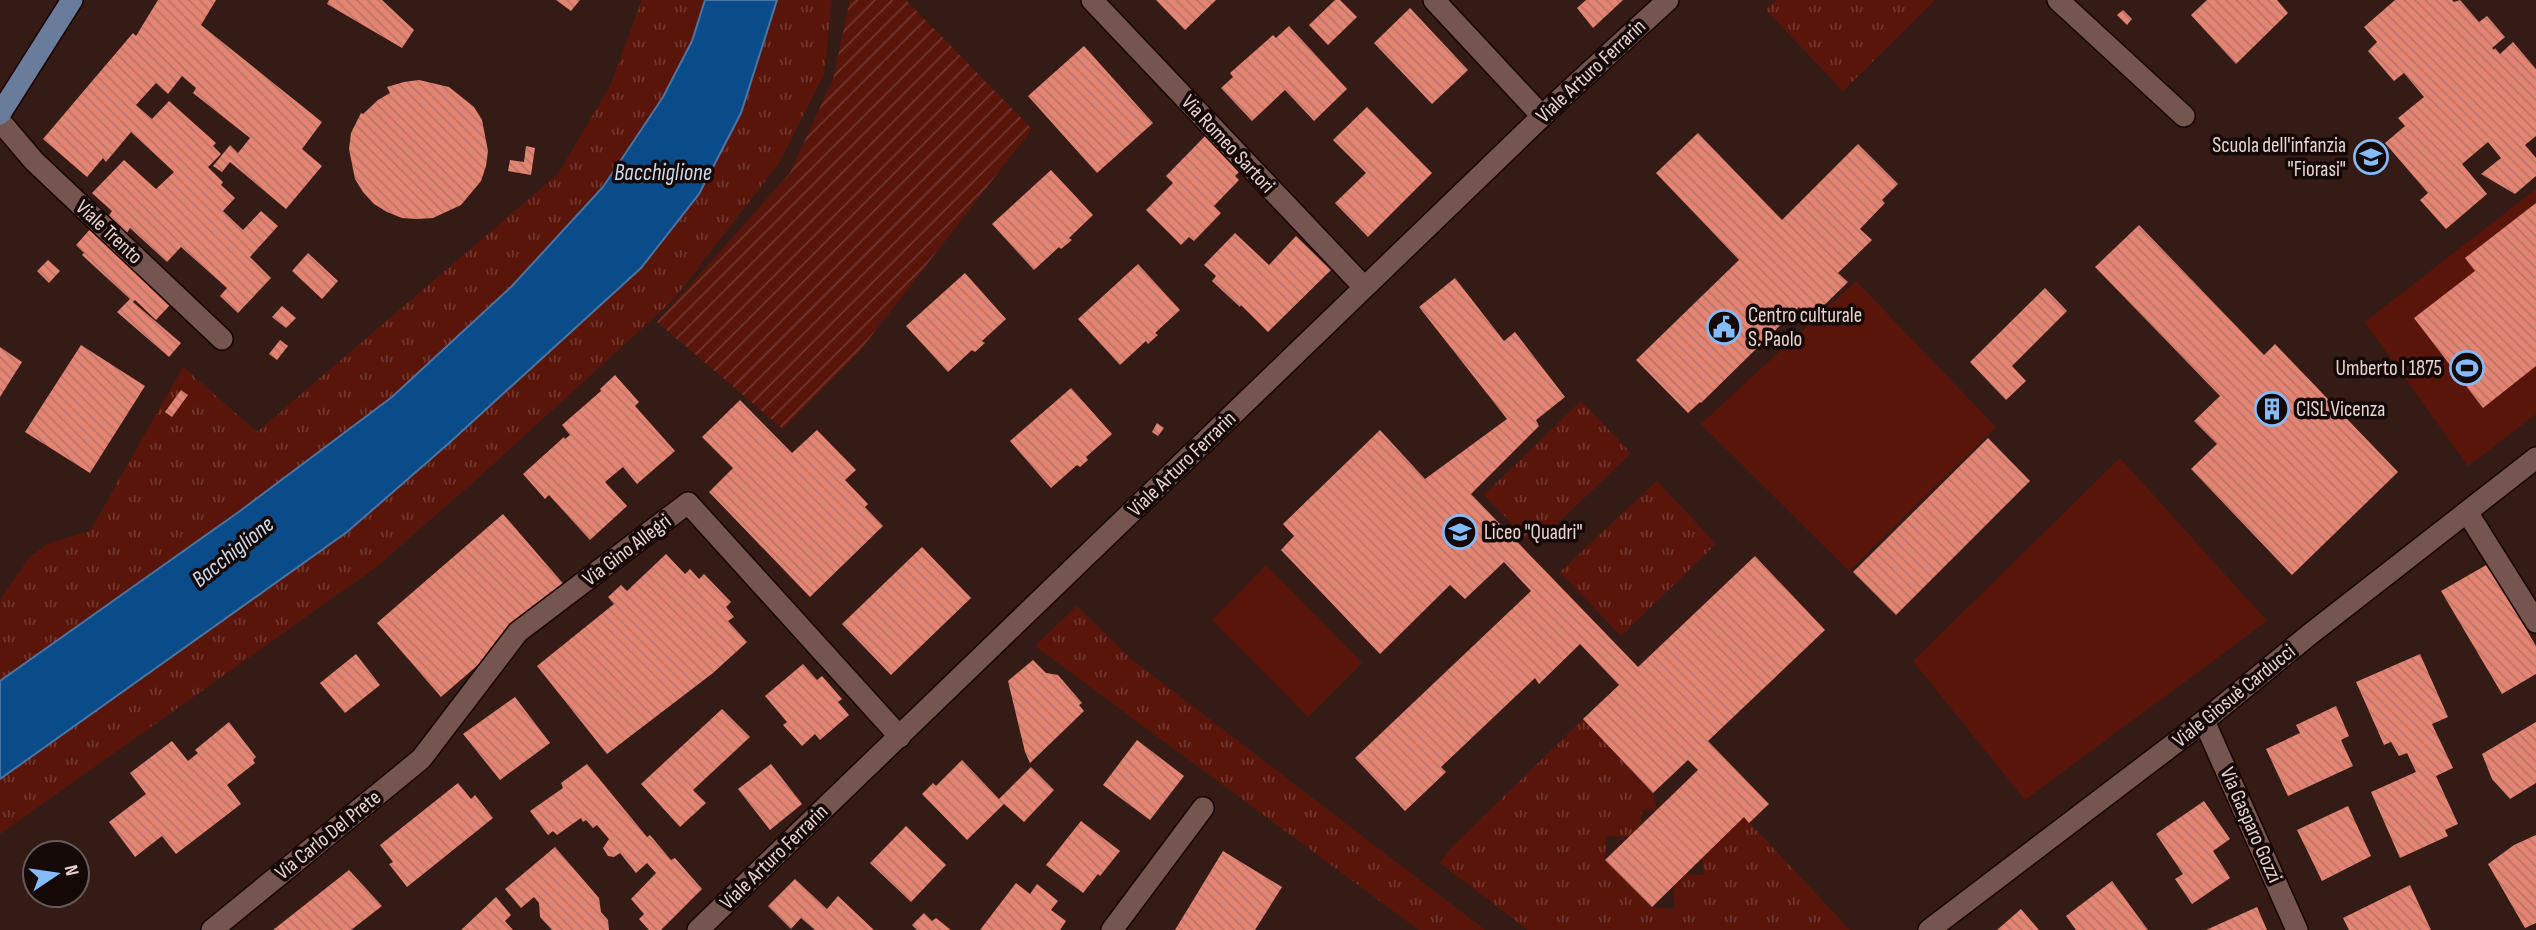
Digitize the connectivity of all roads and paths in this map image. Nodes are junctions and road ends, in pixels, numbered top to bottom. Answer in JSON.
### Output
{"nodes":[{"id":1,"x":72,"y":0,"type":"edge"},
{"id":2,"x":1092,"y":0,"type":"edge"},
{"id":3,"x":1434,"y":0,"type":"edge"},
{"id":4,"x":1668,"y":0,"type":"edge"},
{"id":5,"x":2058,"y":0,"type":"edge"},
{"id":6,"x":0,"y":114,"type":"edge"},
{"id":7,"x":1542,"y":116,"type":"junction"},
{"id":8,"x":2184,"y":116,"type":"dead end"},
{"id":9,"x":0,"y":121,"type":"edge"},
{"id":10,"x":1364,"y":287,"type":"junction"},
{"id":11,"x":222,"y":339,"type":"dead end"},
{"id":12,"x":2536,"y":458,"type":"edge"},
{"id":13,"x":2467,"y":512,"type":"junction"},
{"id":14,"x":2536,"y":622,"type":"edge"},
{"id":15,"x":2204,"y":721,"type":"junction"},
{"id":16,"x":440,"y":735,"type":"joint"},
{"id":17,"x":900,"y":737,"type":"junction"},
{"id":18,"x":1203,"y":808,"type":"dead end"},
{"id":19,"x":212,"y":930,"type":"edge"},
{"id":20,"x":698,"y":930,"type":"edge"},
{"id":21,"x":1112,"y":930,"type":"edge"},
{"id":22,"x":1928,"y":930,"type":"edge"},
{"id":23,"x":2297,"y":930,"type":"edge"}],
"edges":[{"from":1,"to":6,"type":"main road"},
{"from":2,"to":10,"type":"street","name":"Via Romeo Sartori"},
{"from":3,"to":7,"type":"street"},
{"from":4,"to":7,"type":"street","name":"Viale Arturo Ferrarin"},
{"from":5,"to":8,"type":"street"},
{"from":7,"to":10,"type":"street","name":"Viale Arturo Ferrarin"},
{"from":9,"to":11,"type":"street","name":"Viale Trento"},
{"from":10,"to":17,"type":"street","name":"Viale Arturo Ferrarin"},
{"from":12,"to":13,"type":"street","name":"Viale Giosuè Carducci"},
{"from":13,"to":14,"type":"street"},
{"from":13,"to":15,"type":"street","name":"Viale Giosuè Carducci"},
{"from":15,"to":22,"type":"street","name":"Viale Giosuè Carducci"},
{"from":15,"to":23,"type":"street","name":"Via Gasparo Gozzi"},
{"from":16,"to":17,"type":"street","name":"Via Gino Allegri"},
{"from":16,"to":19,"type":"street","name":"Via Carlo Del Prete"},
{"from":17,"to":20,"type":"street","name":"Viale Arturo Ferrarin"},
{"from":18,"to":21,"type":"street"}]}
